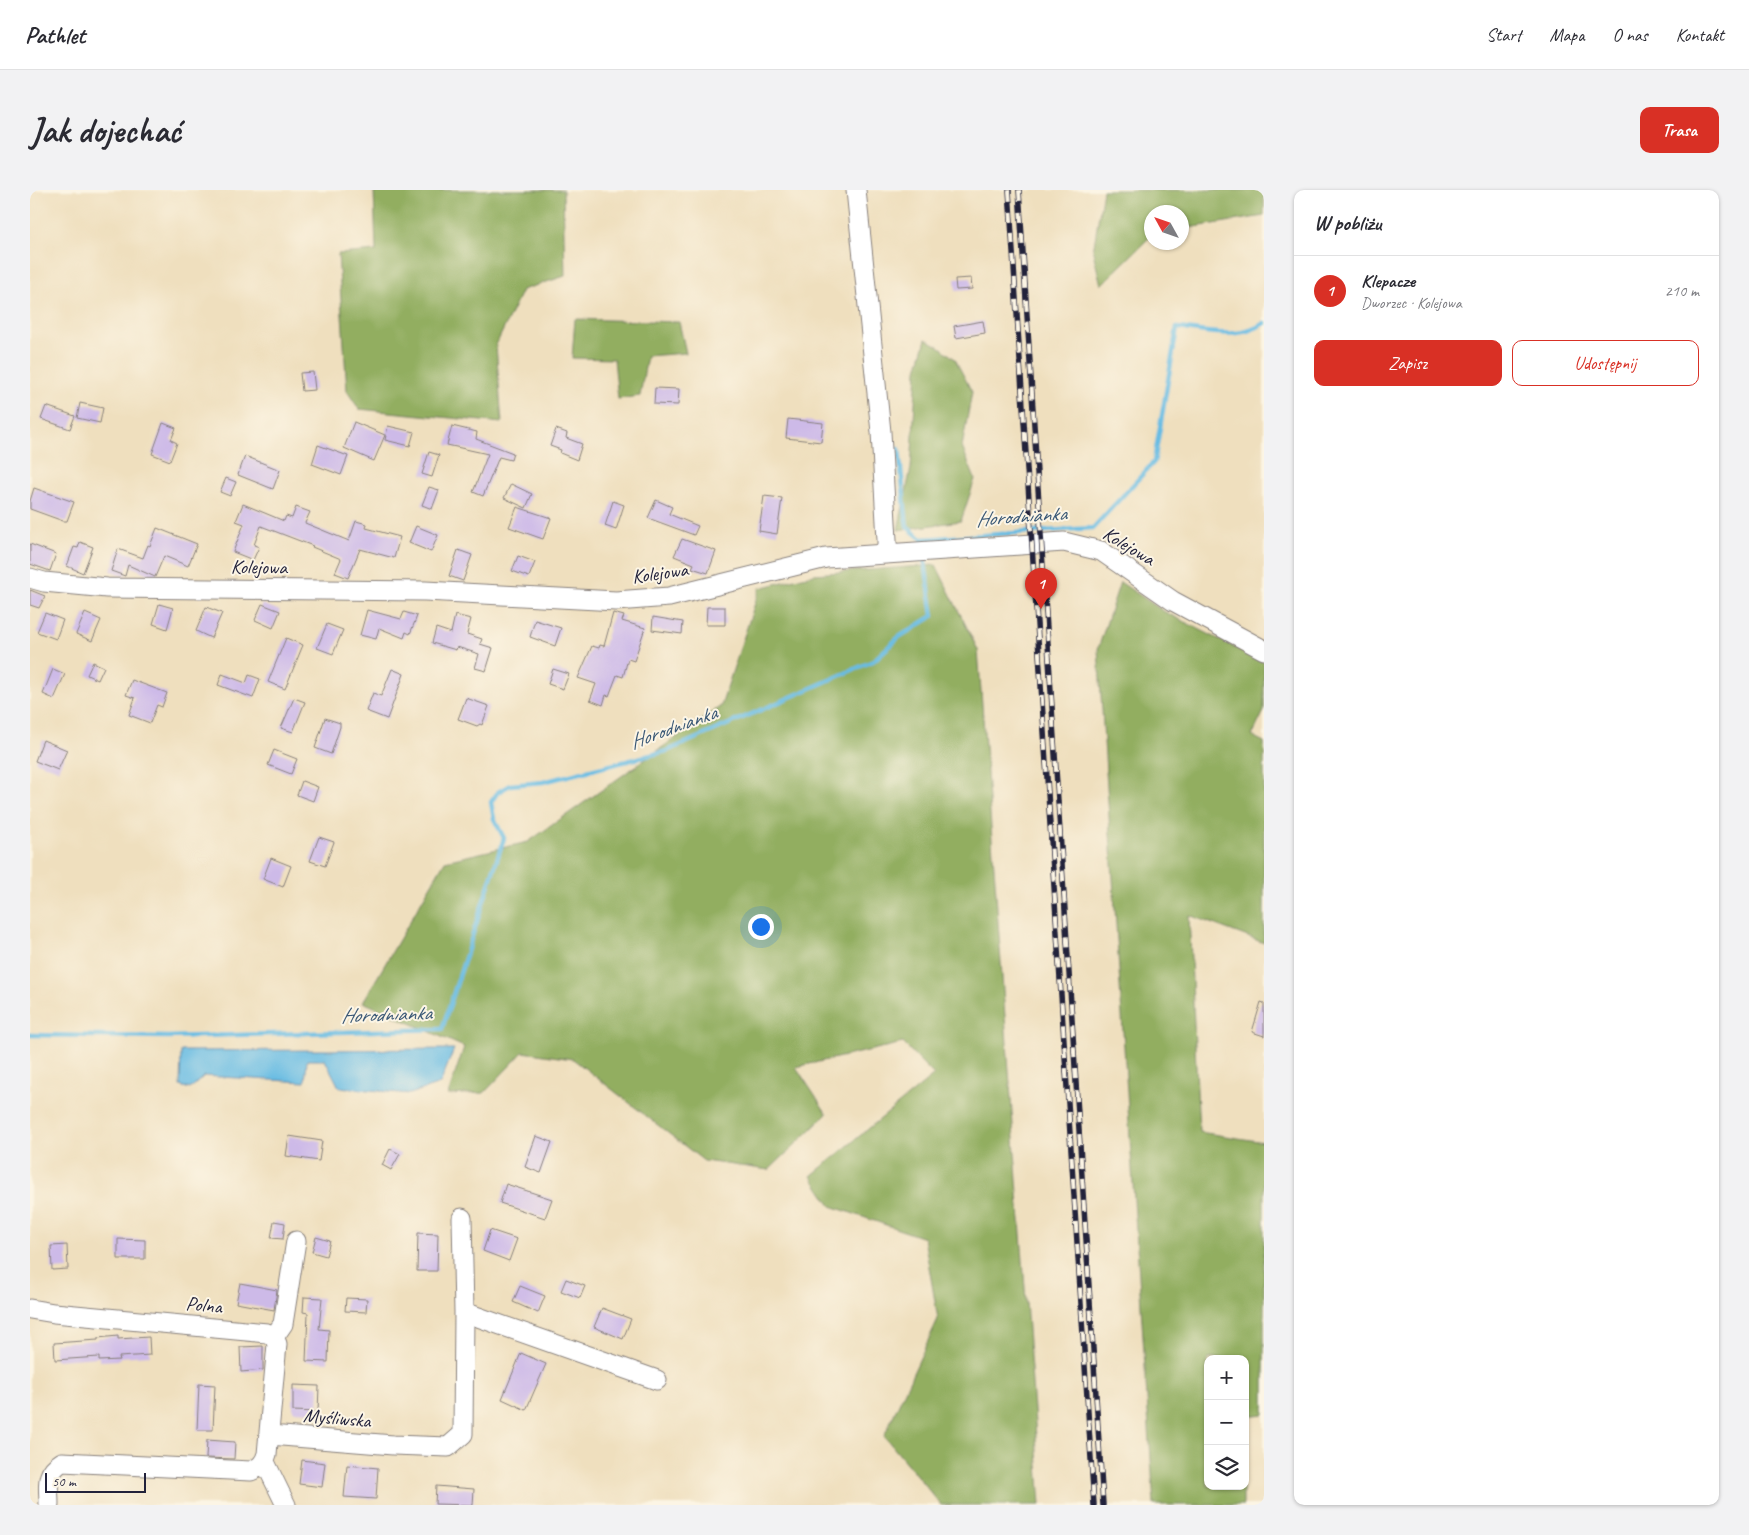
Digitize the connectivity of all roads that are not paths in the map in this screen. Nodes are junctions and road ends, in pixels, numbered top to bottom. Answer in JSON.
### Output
{"nodes":[{"id":1,"x":856,"y":190,"type":"edge"},
{"id":2,"x":887,"y":554,"type":"junction"},
{"id":3,"x":30,"y":578,"type":"edge"},
{"id":4,"x":1264,"y":650,"type":"edge"},
{"id":5,"x":462,"y":1218,"type":"dead end"},
{"id":6,"x":296,"y":1241,"type":"dead end"},
{"id":7,"x":30,"y":1309,"type":"edge"},
{"id":8,"x":464,"y":1312,"type":"junction"},
{"id":9,"x":274,"y":1337,"type":"junction"},
{"id":10,"x":657,"y":1380,"type":"dead end"},
{"id":11,"x":270,"y":1435,"type":"junction"},
{"id":12,"x":265,"y":1462,"type":"junction"},
{"id":13,"x":49,"y":1505,"type":"edge"},
{"id":14,"x":286,"y":1505,"type":"edge"}],
"edges":[{"from":1,"to":2,"type":"street"},
{"from":2,"to":3,"type":"street","name":"Kolejowa"},
{"from":2,"to":4,"type":"street","name":"Kolejowa"},
{"from":5,"to":8,"type":"street","name":"Myśliwska"},
{"from":6,"to":9,"type":"street"},
{"from":7,"to":9,"type":"street","name":"Polna"},
{"from":8,"to":10,"type":"street"},
{"from":8,"to":11,"type":"street","name":"Myśliwska"},
{"from":9,"to":11,"type":"street"},
{"from":11,"to":12,"type":"street"},
{"from":12,"to":13,"type":"street"},
{"from":12,"to":14,"type":"street"}]}
